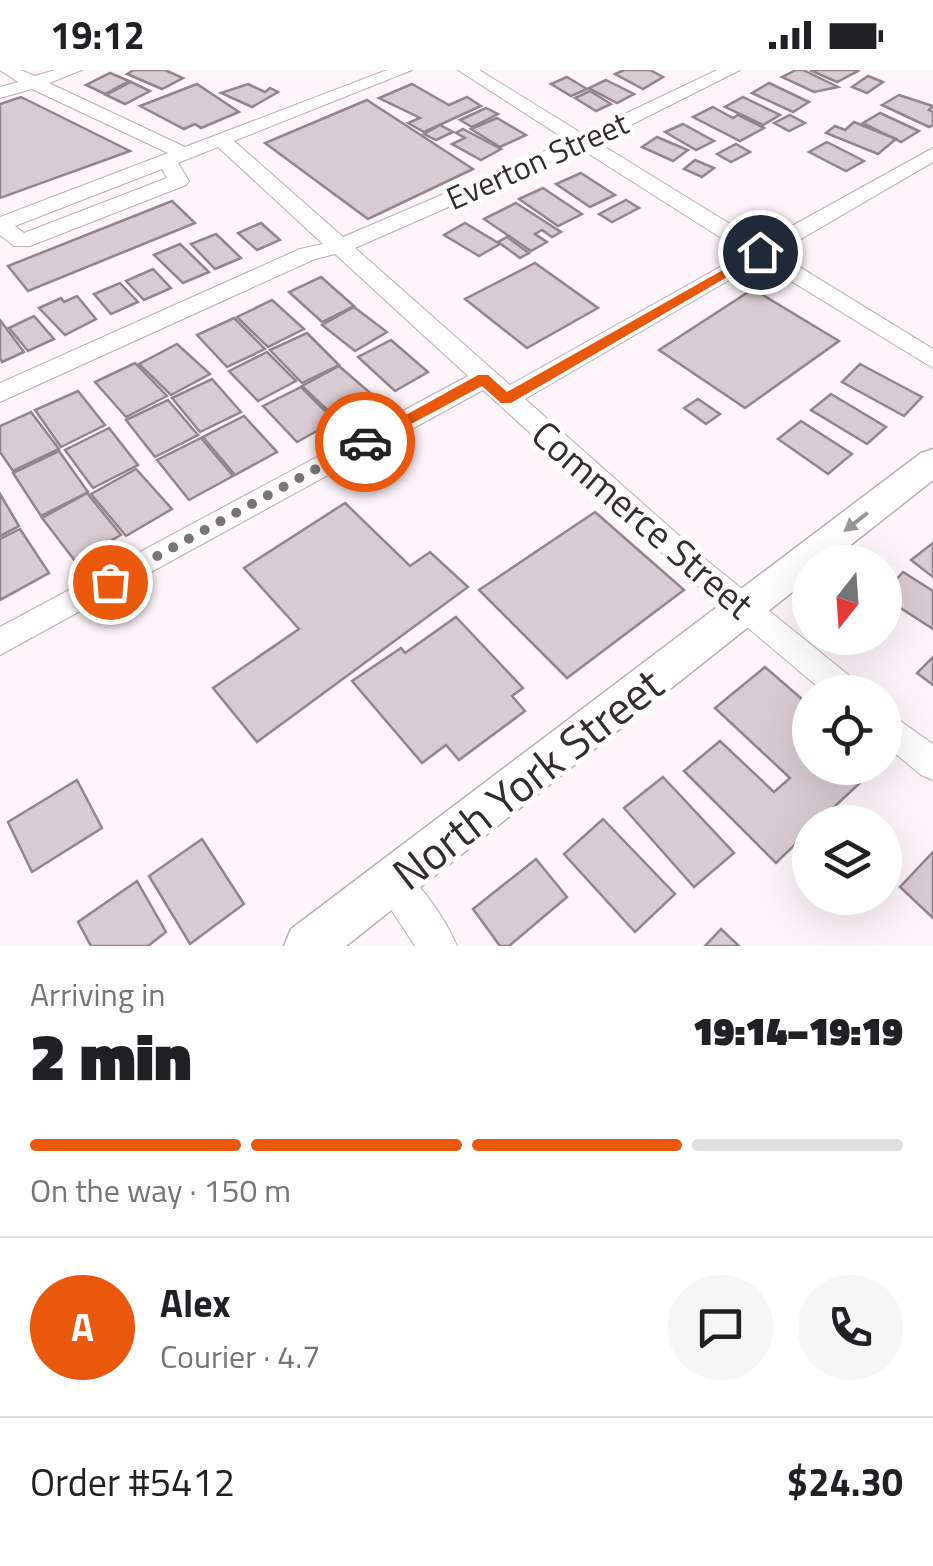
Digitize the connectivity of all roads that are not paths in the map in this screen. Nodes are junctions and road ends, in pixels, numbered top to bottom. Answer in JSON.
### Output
{"nodes":[{"id":1,"x":7,"y":70,"type":"edge"},
{"id":2,"x":73,"y":70,"type":"edge"},
{"id":3,"x":403,"y":70,"type":"edge"},
{"id":4,"x":467,"y":70,"type":"edge"},
{"id":5,"x":731,"y":70,"type":"edge"},
{"id":6,"x":33,"y":82,"type":"junction"},
{"id":7,"x":0,"y":94,"type":"edge"},
{"id":8,"x":582,"y":142,"type":"junction"},
{"id":9,"x":193,"y":150,"type":"junction"},
{"id":10,"x":933,"y":154,"type":"edge"},
{"id":11,"x":116,"y":180,"type":"junction"},
{"id":12,"x":130,"y":199,"type":"junction"},
{"id":13,"x":0,"y":225,"type":"edge"},
{"id":14,"x":341,"y":246,"type":"junction"},
{"id":15,"x":760,"y":252,"type":"junction"},
{"id":16,"x":933,"y":360,"type":"edge"},
{"id":17,"x":483,"y":379,"type":"junction"},
{"id":18,"x":0,"y":393,"type":"edge"},
{"id":19,"x":506,"y":399,"type":"junction"},
{"id":20,"x":933,"y":462,"type":"edge"},
{"id":21,"x":746,"y":609,"type":"junction"},
{"id":22,"x":0,"y":642,"type":"edge"},
{"id":23,"x":826,"y":675,"type":"edge"},
{"id":24,"x":902,"y":738,"type":"edge"},
{"id":25,"x":933,"y":764,"type":"edge"},
{"id":26,"x":391,"y":882,"type":"junction"},
{"id":27,"x":308,"y":946,"type":"edge"},
{"id":28,"x":438,"y":946,"type":"edge"}],
"edges":[{"from":1,"to":6,"type":"street","name":"Commerce Street"},
{"from":2,"to":6,"type":"street"},
{"from":3,"to":9,"type":"street"},
{"from":4,"to":8,"type":"street"},
{"from":5,"to":8,"type":"street","name":"Everton Street"},
{"from":6,"to":7,"type":"street"},
{"from":6,"to":9,"type":"street","name":"Commerce Street"},
{"from":8,"to":14,"type":"street","name":"Everton Street"},
{"from":8,"to":15,"type":"street"},
{"from":9,"to":11,"type":"street"},
{"from":9,"to":12,"type":"street"},
{"from":9,"to":14,"type":"street","name":"Commerce Street"},
{"from":10,"to":15,"type":"street"},
{"from":11,"to":12,"type":"street"},
{"from":11,"to":13,"type":"street"},
{"from":12,"to":13,"type":"street"},
{"from":14,"to":17,"type":"street","name":"Commerce Street"},
{"from":14,"to":18,"type":"street","name":"Everton Street"},
{"from":15,"to":16,"type":"street"},
{"from":15,"to":19,"type":"street"},
{"from":17,"to":19,"type":"street","name":"Commerce Street"},
{"from":17,"to":22,"type":"street"},
{"from":19,"to":21,"type":"street","name":"Commerce Street"},
{"from":20,"to":21,"type":"main road","name":"North York Street","one_way":true},
{"from":21,"to":23,"type":"street","name":"Commerce Street"},
{"from":21,"to":26,"type":"main road","name":"North York Street"},
{"from":24,"to":25,"type":"street"},
{"from":26,"to":27,"type":"main road","name":"North York Street"},
{"from":26,"to":28,"type":"street"}]}
